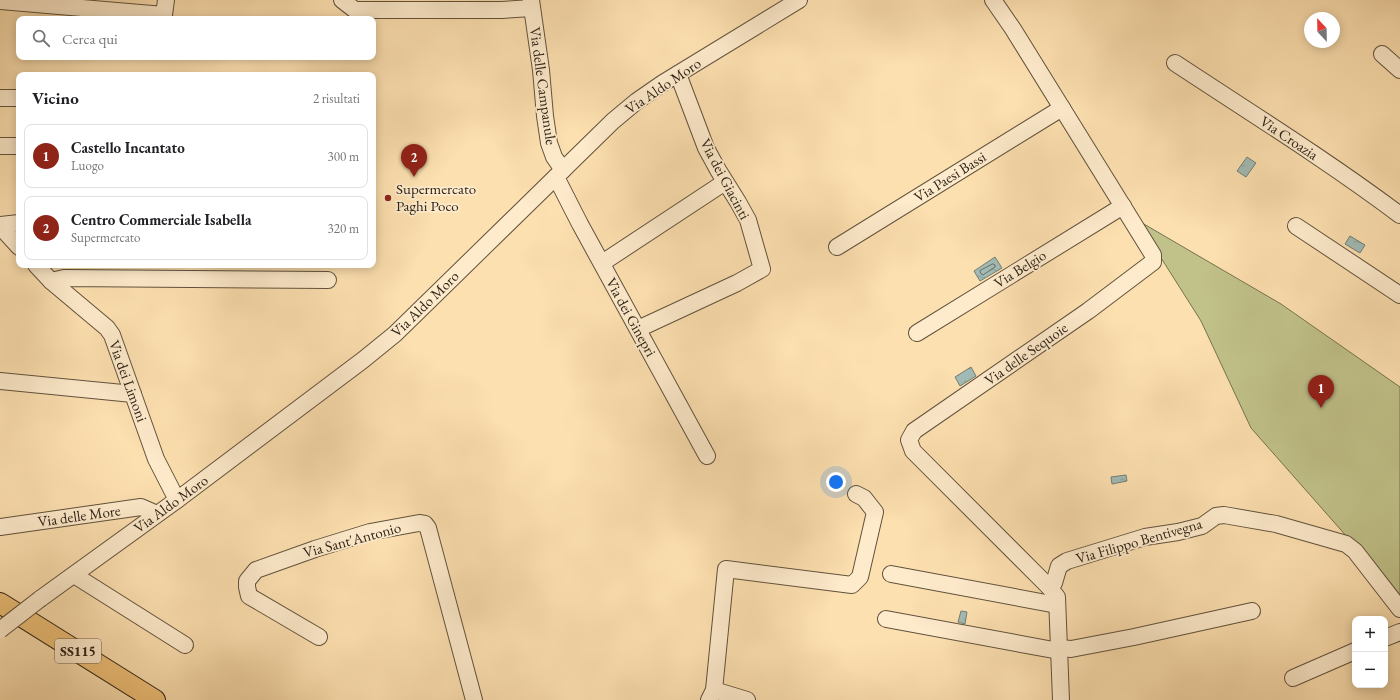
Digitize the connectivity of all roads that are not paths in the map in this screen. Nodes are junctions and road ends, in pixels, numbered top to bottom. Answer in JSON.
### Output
{"nodes":[{"id":1,"x":166,"y":0,"type":"edge"},
{"id":2,"x":342,"y":0,"type":"edge"},
{"id":3,"x":799,"y":0,"type":"edge"},
{"id":4,"x":993,"y":0,"type":"edge"},
{"id":5,"x":0,"y":1,"type":"edge"},
{"id":6,"x":532,"y":4,"type":"edge"},
{"id":7,"x":1382,"y":54,"type":"dead end"},
{"id":8,"x":1175,"y":63,"type":"dead end"},
{"id":9,"x":1400,"y":70,"type":"edge"},
{"id":10,"x":678,"y":74,"type":"junction"},
{"id":11,"x":0,"y":98,"type":"edge"},
{"id":12,"x":16,"y":98,"type":"edge"},
{"id":13,"x":1062,"y":108,"type":"junction"},
{"id":14,"x":0,"y":146,"type":"edge"},
{"id":15,"x":16,"y":146,"type":"edge"},
{"id":16,"x":559,"y":174,"type":"junction"},
{"id":17,"x":725,"y":182,"type":"junction"},
{"id":18,"x":1123,"y":206,"type":"junction"},
{"id":19,"x":1400,"y":216,"type":"edge"},
{"id":20,"x":16,"y":223,"type":"edge"},
{"id":21,"x":0,"y":226,"type":"edge"},
{"id":22,"x":1296,"y":226,"type":"dead end"},
{"id":23,"x":16,"y":244,"type":"edge"},
{"id":24,"x":837,"y":247,"type":"dead end"},
{"id":25,"x":602,"y":263,"type":"junction"},
{"id":26,"x":39,"y":268,"type":"edge"},
{"id":27,"x":328,"y":280,"type":"dead end"},
{"id":28,"x":51,"y":281,"type":"junction"},
{"id":29,"x":1400,"y":295,"type":"edge"},
{"id":30,"x":638,"y":329,"type":"junction"},
{"id":31,"x":917,"y":333,"type":"dead end"},
{"id":32,"x":0,"y":381,"type":"edge"},
{"id":33,"x":133,"y":394,"type":"junction"},
{"id":34,"x":708,"y":456,"type":"dead end"},
{"id":35,"x":856,"y":494,"type":"dead end"},
{"id":36,"x":177,"y":500,"type":"junction"},
{"id":37,"x":157,"y":514,"type":"junction"},
{"id":38,"x":0,"y":527,"type":"edge"},
{"id":39,"x":891,"y":574,"type":"dead end"},
{"id":40,"x":74,"y":575,"type":"junction"},
{"id":41,"x":1049,"y":587,"type":"junction"},
{"id":42,"x":0,"y":603,"type":"edge"},
{"id":43,"x":1057,"y":605,"type":"junction"},
{"id":44,"x":1400,"y":609,"type":"edge"},
{"id":45,"x":1252,"y":611,"type":"dead end"},
{"id":46,"x":886,"y":619,"type":"dead end"},
{"id":47,"x":0,"y":630,"type":"edge"},
{"id":48,"x":1400,"y":632,"type":"edge"},
{"id":49,"x":319,"y":637,"type":"dead end"},
{"id":50,"x":1388,"y":637,"type":"edge"},
{"id":51,"x":185,"y":645,"type":"dead end"},
{"id":52,"x":1059,"y":650,"type":"junction"},
{"id":53,"x":1353,"y":652,"type":"edge"},
{"id":54,"x":1293,"y":678,"type":"dead end"},
{"id":55,"x":712,"y":695,"type":"edge"},
{"id":56,"x":155,"y":700,"type":"edge"},
{"id":57,"x":474,"y":700,"type":"edge"},
{"id":58,"x":748,"y":700,"type":"edge"},
{"id":59,"x":1061,"y":700,"type":"edge"}],
"edges":[{"from":1,"to":5,"type":"street"},
{"from":2,"to":6,"type":"street"},
{"from":3,"to":10,"type":"street","name":"Via Aldo Moro"},
{"from":4,"to":13,"type":"street","name":"Via delle Sequoie"},
{"from":6,"to":16,"type":"street","name":"Via delle Campanule"},
{"from":7,"to":9,"type":"street"},
{"from":8,"to":19,"type":"street","name":"Via Croazia"},
{"from":10,"to":16,"type":"street","name":"Via Aldo Moro"},
{"from":10,"to":17,"type":"street","name":"Via dei Giacinti"},
{"from":11,"to":12,"type":"street"},
{"from":13,"to":18,"type":"street","name":"Via delle Sequoie"},
{"from":13,"to":24,"type":"street","name":"Via Paesi Bassi"},
{"from":14,"to":15,"type":"street"},
{"from":16,"to":25,"type":"street","name":"Via dei Ginepri"},
{"from":16,"to":36,"type":"street","name":"Via Aldo Moro"},
{"from":17,"to":25,"type":"street"},
{"from":17,"to":30,"type":"street","name":"Via dei Giacinti"},
{"from":18,"to":31,"type":"street","name":"Via Belgio"},
{"from":18,"to":41,"type":"street","name":"Via delle Sequoie"},
{"from":20,"to":21,"type":"street"},
{"from":21,"to":23,"type":"street"},
{"from":22,"to":29,"type":"street"},
{"from":25,"to":30,"type":"street","name":"Via dei Ginepri"},
{"from":26,"to":28,"type":"street","name":"Via dei Limoni"},
{"from":27,"to":28,"type":"street"},
{"from":28,"to":33,"type":"street","name":"Via dei Limoni"},
{"from":30,"to":34,"type":"street","name":"Via dei Ginepri"},
{"from":32,"to":33,"type":"street"},
{"from":33,"to":36,"type":"street","name":"Via dei Limoni"},
{"from":35,"to":55,"type":"street"},
{"from":36,"to":37,"type":"street","name":"Via Aldo Moro"},
{"from":37,"to":38,"type":"street","name":"Via delle More"},
{"from":37,"to":40,"type":"street","name":"Via Aldo Moro"},
{"from":39,"to":43,"type":"street"},
{"from":40,"to":47,"type":"street","name":"Via Aldo Moro","bridge":true},
{"from":40,"to":51,"type":"street"},
{"from":41,"to":43,"type":"street","name":"Via delle Sequoie"},
{"from":41,"to":44,"type":"street","name":"Via Filippo Bentivegna"},
{"from":42,"to":56,"type":"main road","number":"SS115"},
{"from":43,"to":52,"type":"street","name":"Via delle Sequoie"},
{"from":45,"to":52,"type":"street"},
{"from":46,"to":52,"type":"street"},
{"from":48,"to":50,"type":"street"},
{"from":49,"to":57,"type":"street","name":"Via Sant'Antonio"},
{"from":52,"to":59,"type":"street","name":"Via delle Sequoie"},
{"from":53,"to":54,"type":"street"},
{"from":55,"to":58,"type":"street"}]}
